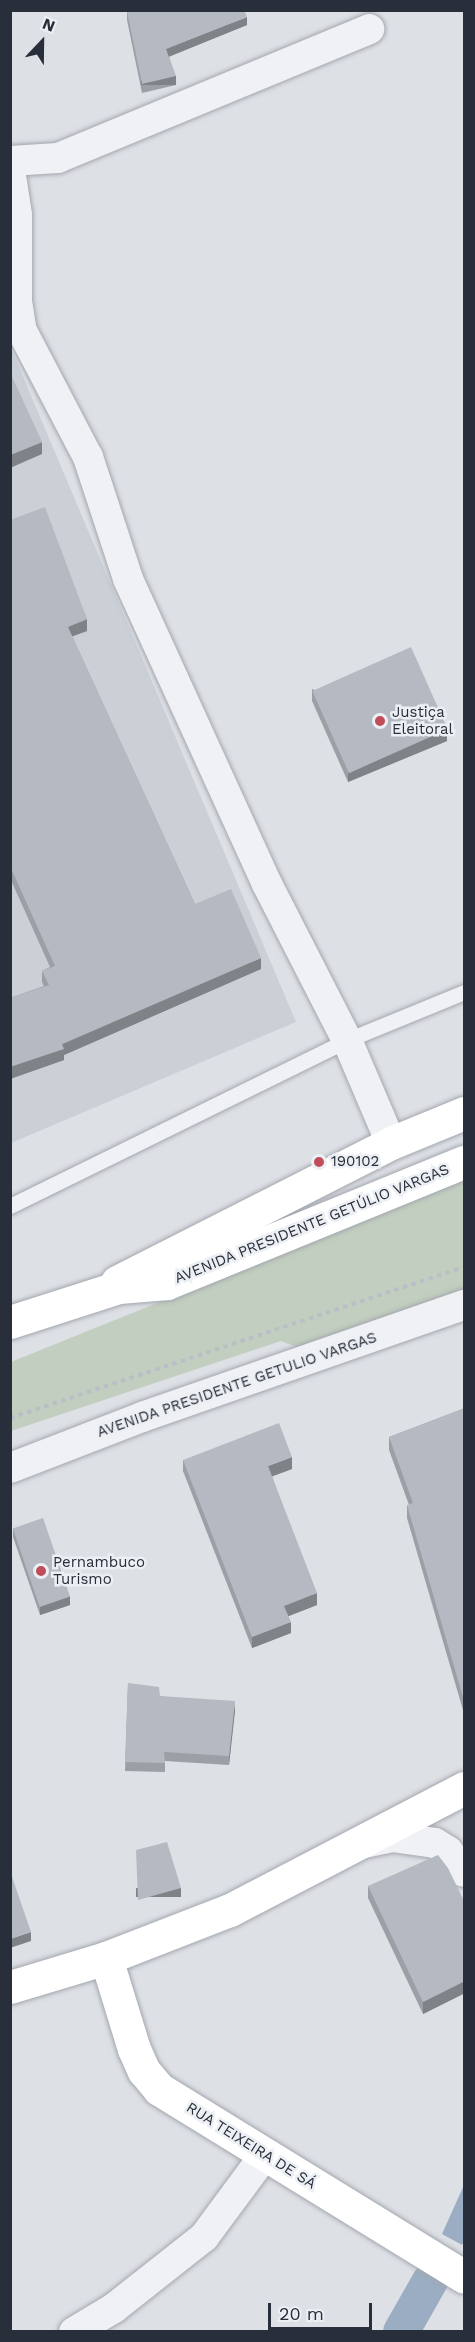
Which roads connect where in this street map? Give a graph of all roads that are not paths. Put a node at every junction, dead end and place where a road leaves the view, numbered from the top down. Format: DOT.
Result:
graph roads {
  1 [pos="369,29"];
  2 [pos="10,162"];
  3 [pos="10,169"];
  4 [pos="465,992"];
  5 [pos="347,1041"];
  6 [pos="465,1113"];
  7 [pos="391,1143"];
  8 [pos="465,1162"];
  9 [pos="10,1206"];
  10 [pos="88,1297"];
  11 [pos="465,1305"];
  12 [pos="10,1322"];
  13 [pos="10,1468"];
  14 [pos="465,1788"];
  15 [pos="353,1845"];
  16 [pos="465,1872"];
  17 [pos="106,1958"];
  18 [pos="10,1987"];
  19 [pos="264,2156"];
  20 [pos="465,2277"];
  21 [pos="74,2331"];
  1 -- 2 [label="street"];
  3 -- 5 [label="street"];
  4 -- 5 [label="lane"];
  5 -- 7 [label="street"];
  5 -- 9 [label="lane"];
  6 -- 7 [label="street, AVENIDA PRESIDENTE GETÚLIO VARGAS"];
  7 -- 10 [label="street, AVENIDA PRESIDENTE GETÚLIO VARGAS"];
  8 -- 10 [label="street, AVENIDA PRESIDENTE GETÚLIO VARGAS"];
  10 -- 12 [label="street, AVENIDA PRESIDENTE GETÚLIO VARGAS"];
  11 -- 13 [label="street, AVENIDA PRESIDENTE GETULIO VARGAS"];
  14 -- 15 [label="street"];
  15 -- 16 [label="street"];
  15 -- 17 [label="street"];
  17 -- 18 [label="street"];
  17 -- 19 [label="street, RUA TEIXEIRA DE SÁ"];
  19 -- 20 [label="street, RUA TEIXEIRA DE SÁ"];
  19 -- 21 [label="street"];
}
